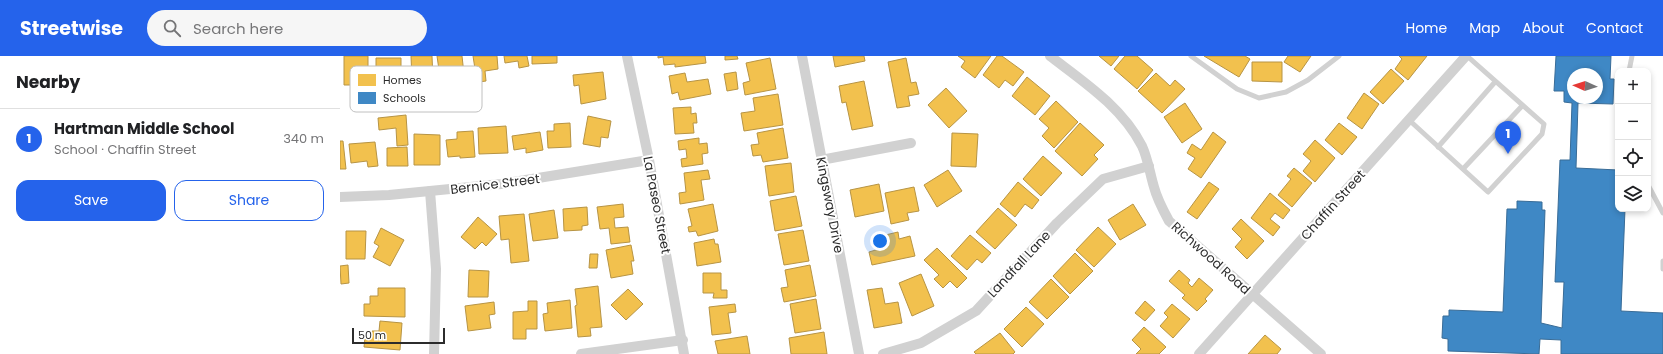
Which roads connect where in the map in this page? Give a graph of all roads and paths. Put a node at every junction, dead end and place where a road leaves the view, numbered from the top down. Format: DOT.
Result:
graph roads {
  1 [pos="627,56"];
  2 [pos="802,56"];
  3 [pos="1050,56"];
  4 [pos="1191,56"];
  5 [pos="1339,56"];
  6 [pos="1466,56"];
  7 [pos="1632,56"];
  8 [pos="1630,68"];
  9 [pos="1495,82"];
  10 [pos="1522,106"];
  11 [pos="1409,120"];
  12 [pos="911,142"];
  13 [pos="1438,147"];
  14 [pos="649,160"];
  15 [pos="821,160"];
  16 [pos="1149,166"];
  17 [pos="1463,169"];
  18 [pos="1651,191"];
  19 [pos="430,192"];
  20 [pos="340,197"];
  21 [pos="1663,213"];
  22 [pos="1663,261"];
  23 [pos="1663,269"];
  24 [pos="1252,295"];
  25 [pos="683,340"];
  26 [pos="434,354"];
  27 [pos="581,354"];
  28 [pos="684,354"];
  29 [pos="859,354"];
  30 [pos="883,354"];
  31 [pos="1199,354"];
  32 [pos="1321,354"];
  1 -- 14 [label="street, La Paseo Street"];
  2 -- 15 [label="street, Kingsway Drive"];
  3 -- 16 [label="street, Richwood Road"];
  4 -- 5 [label="lane"];
  6 -- 9 [label="lane"];
  6 -- 11 [label="street, Chaffin Street"];
  7 -- 8 [label="lane"];
  9 -- 10 [label="lane"];
  9 -- 13 [label="lane"];
  10 -- 17 [label="lane"];
  10 -- 17 [label="lane"];
  11 -- 13 [label="lane"];
  11 -- 24 [label="street, Chaffin Street"];
  12 -- 15 [label="street"];
  13 -- 17 [label="lane"];
  14 -- 19 [label="street, Bernice Street"];
  14 -- 25 [label="street, La Paseo Street"];
  15 -- 29 [label="street, Kingsway Drive"];
  16 -- 24 [label="street, Richwood Road"];
  16 -- 30 [label="street, Landfall Lane"];
  18 -- 21 [label="lane"];
  19 -- 20 [label="street, Bernice Street"];
  19 -- 26 [label="street"];
  22 -- 23 [label="lane"];
  24 -- 31 [label="street, Chaffin Street"];
  24 -- 32 [label="street, Richwood Road"];
  25 -- 27 [label="street"];
  25 -- 28 [label="street, La Paseo Street"];
}
